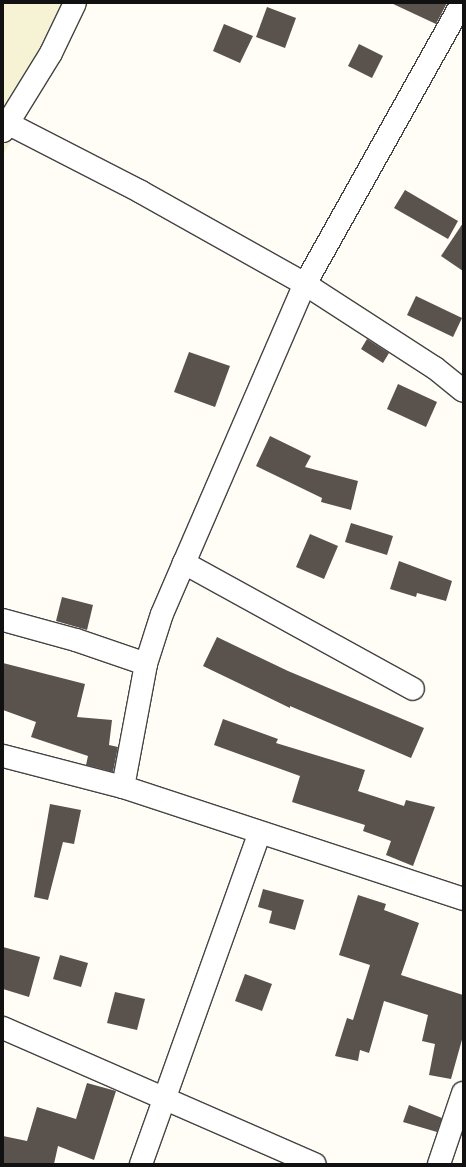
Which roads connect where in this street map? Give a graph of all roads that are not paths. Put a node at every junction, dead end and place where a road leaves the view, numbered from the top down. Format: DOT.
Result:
graph roads {
  1 [pos="75,3"];
  2 [pos="462,3"];
  3 [pos="5,127"];
  4 [pos="305,284"];
  5 [pos="463,391"];
  6 [pos="184,563"];
  7 [pos="3,620"];
  8 [pos="146,664"];
  9 [pos="413,689"];
  10 [pos="3,756"];
  11 [pos="123,787"];
  12 [pos="259,834"];
  13 [pos="463,899"];
  14 [pos="3,1028"];
  15 [pos="463,1093"];
  16 [pos="164,1100"];
  17 [pos="141,1164"];
  18 [pos="315,1164"];
  19 [pos="439,1164"];
  1 -- 3 [label="street"];
  2 -- 4 [label="street"];
  3 -- 4 [label="street"];
  4 -- 5 [label="street"];
  4 -- 6 [label="street"];
  6 -- 8 [label="street"];
  6 -- 9 [label="street"];
  7 -- 8 [label="street"];
  8 -- 11 [label="street"];
  10 -- 11 [label="street"];
  11 -- 12 [label="street"];
  12 -- 13 [label="street"];
  12 -- 16 [label="street"];
  14 -- 16 [label="street"];
  15 -- 19 [label="street"];
  16 -- 17 [label="street"];
  16 -- 18 [label="street"];
}
